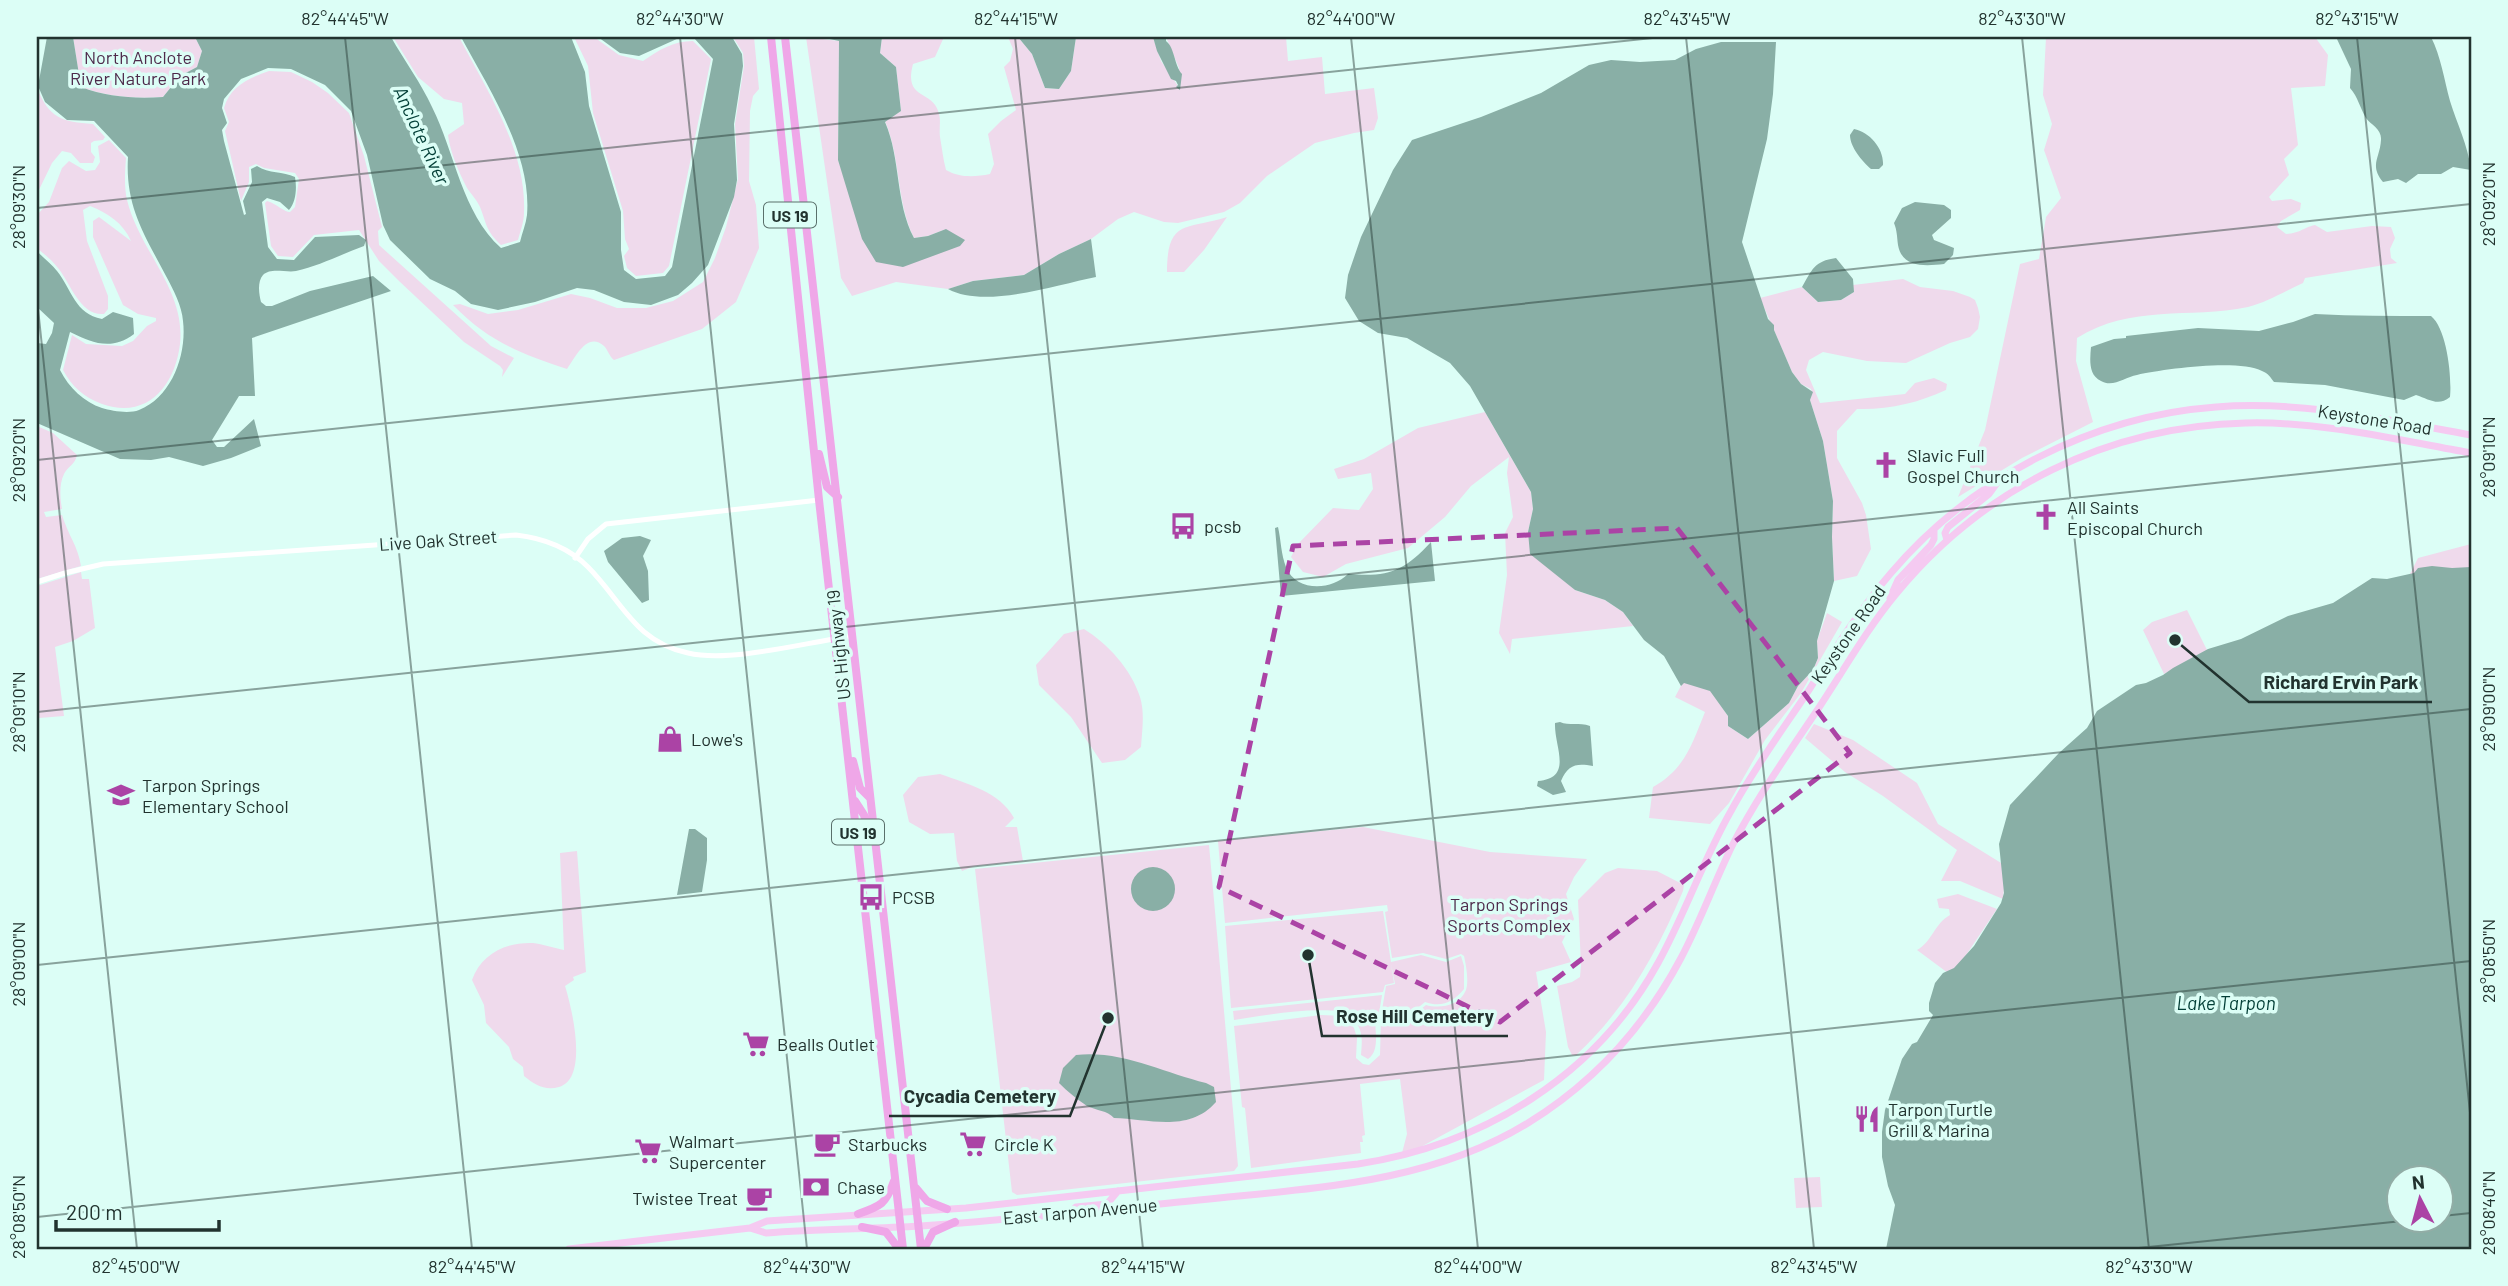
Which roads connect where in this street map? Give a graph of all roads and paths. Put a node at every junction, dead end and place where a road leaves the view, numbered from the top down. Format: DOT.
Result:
graph roads {
  1 [pos="771,37"];
  2 [pos="785,37"];
  3 [pos="813,430"];
  4 [pos="2471,435"];
  5 [pos="2471,453"];
  6 [pos="1999,479"];
  7 [pos="838,497"];
  8 [pos="819,500"];
  9 [pos="1934,529"];
  10 [pos="1947,540"];
  11 [pos="575,558"];
  12 [pos="37,582"];
  13 [pos="1888,605"];
  14 [pos="853,636"];
  15 [pos="835,638"];
  16 [pos="848,749"];
  17 [pos="870,798"];
  18 [pos="854,800"];
  19 [pos="878,870"];
  20 [pos="1406,1155"];
  21 [pos="1410,1173"];
  22 [pos="895,1178"];
  23 [pos="914,1182"];
  24 [pos="1118,1191"];
  25 [pos="947,1209"];
  26 [pos="917,1210"];
  27 [pos="899,1211"];
  28 [pos="1068,1213"];
  29 [pos="859,1214"];
  30 [pos="955,1222"];
  31 [pos="901,1226"];
  32 [pos="919,1226"];
  33 [pos="862,1227"];
  34 [pos="750,1228"];
  35 [pos="593,1248"];
  36 [pos="569,1249"];
  37 [pos="901,1249"];
  38 [pos="923,1249"];
  1 -- 3 [label="highway, US Highway 19 / US 19"];
  2 -- 7 [label="highway, US Highway 19 / US 19"];
  3 -- 7 [label="highway"];
  3 -- 8 [label="highway, US Highway 19 / US 19"];
  4 -- 6 [label="main road, Keystone Road"];
  5 -- 10 [label="main road, Keystone Road"];
  6 -- 9 [label="main road, Keystone Road"];
  6 -- 10 [label="main road"];
  7 -- 14 [label="highway, US Highway 19 / US 19"];
  8 -- 11 [label="street"];
  8 -- 15 [label="highway, US Highway 19 / US 19"];
  9 -- 13 [label="main road"];
  9 -- 20 [label="main road, Keystone Road"];
  10 -- 13 [label="main road, Keystone Road"];
  11 -- 12 [label="street, Live Oak Street"];
  11 -- 15 [label="street, Live Oak Street"];
  13 -- 21 [label="main road, Keystone Road"];
  14 -- 15 [label="street, Live Oak Street"];
  14 -- 17 [label="highway, US Highway 19 / US 19"];
  15 -- 16 [label="highway, US Highway 19 / US 19"];
  16 -- 17 [label="highway"];
  16 -- 18 [label="highway, US Highway 19 / US 19"];
  17 -- 19 [label="highway, US Highway 19 / US 19"];
  18 -- 19 [label="highway"];
  18 -- 22 [label="highway, US Highway 19 / US 19"];
  19 -- 23 [label="highway, US Highway 19 / US 19"];
  20 -- 24 [label="main road, East Tarpon Avenue"];
  21 -- 28 [label="main road, East Tarpon Avenue"];
  22 -- 27 [label="highway, US Highway 19 / US 19"];
  22 -- 29 [label="highway"];
  23 -- 25 [label="highway"];
  23 -- 26 [label="highway, US Highway 19 / US 19"];
  24 -- 25 [label="main road, East Tarpon Avenue"];
  24 -- 28 [label="main road"];
  25 -- 26 [label="main road, East Tarpon Avenue"];
  26 -- 27 [label="main road, East Tarpon Avenue"];
  26 -- 32 [label="highway, US Highway 19 / US 19"];
  27 -- 29 [label="main road, East Tarpon Avenue"];
  27 -- 31 [label="highway, US Highway 19 / US 19"];
  28 -- 30 [label="main road, East Tarpon Avenue"];
  29 -- 34 [label="main road, East Tarpon Avenue"];
  30 -- 32 [label="main road, East Tarpon Avenue"];
  30 -- 38 [label="highway"];
  31 -- 32 [label="main road, East Tarpon Avenue"];
  31 -- 33 [label="main road, East Tarpon Avenue"];
  31 -- 37 [label="highway, US Highway 19 / US 19"];
  32 -- 38 [label="highway, US Highway 19 / US 19"];
  33 -- 34 [label="main road, East Tarpon Avenue"];
  33 -- 37 [label="highway"];
  34 -- 35 [label="main road, East Tarpon Avenue"];
  35 -- 36 [label="main road, East Tarpon Avenue"];
}
